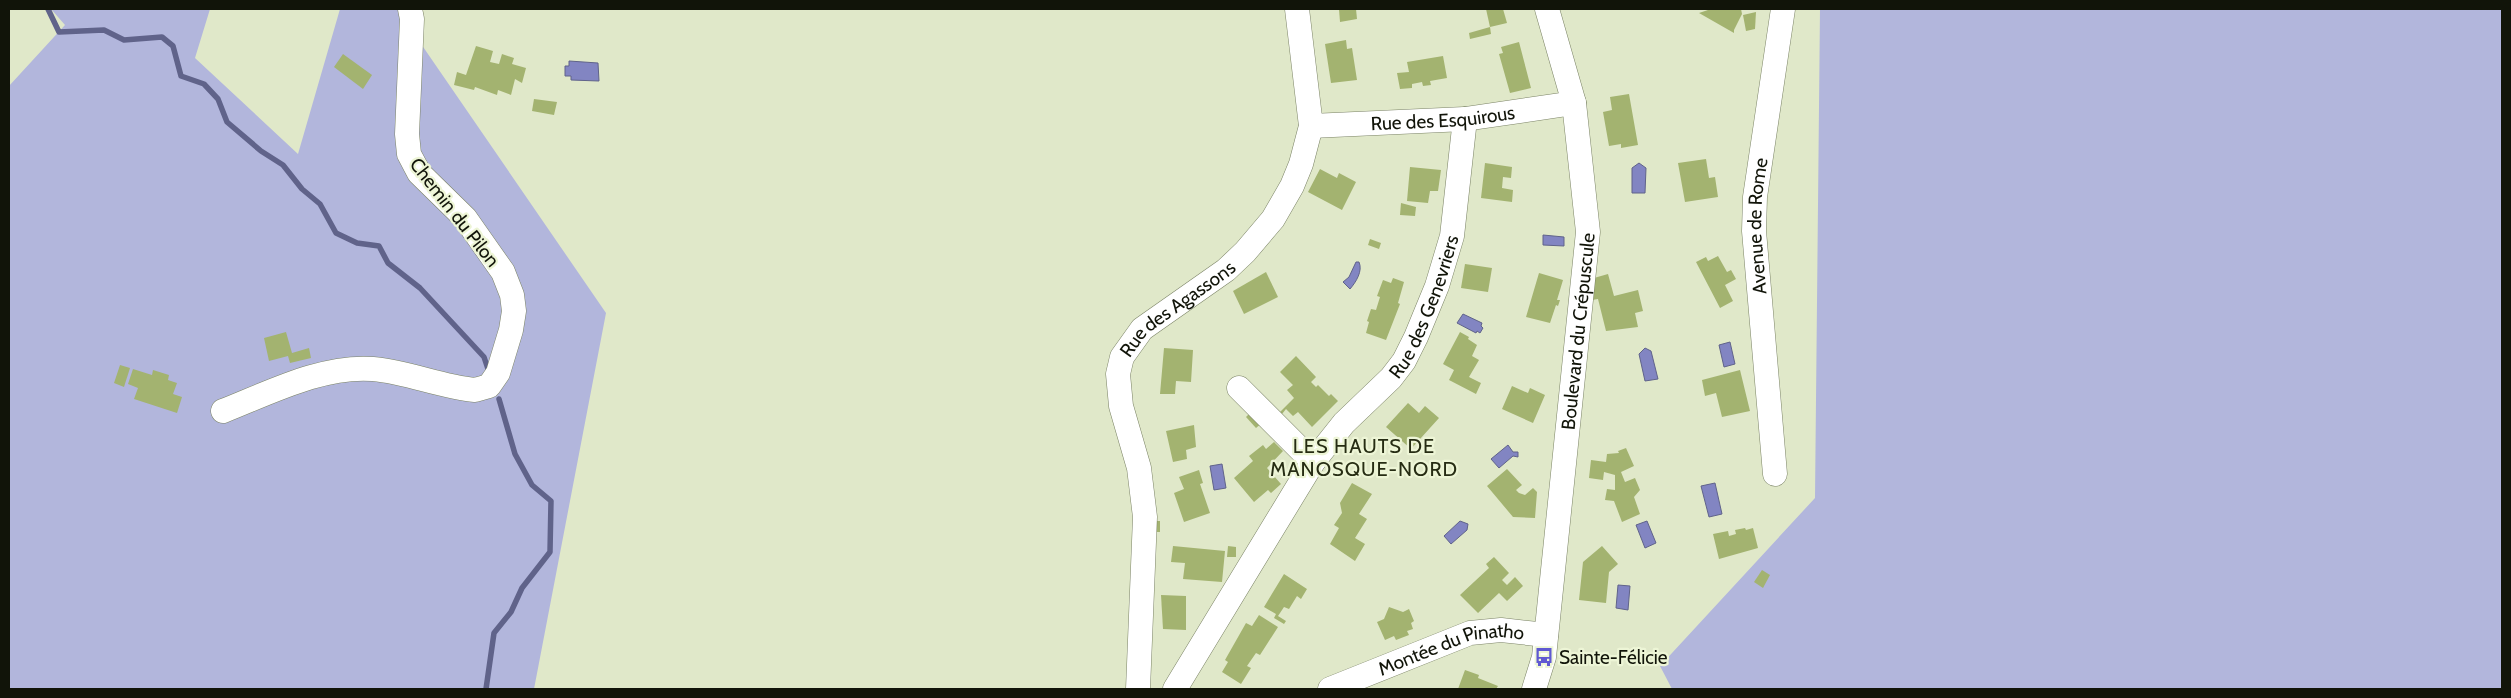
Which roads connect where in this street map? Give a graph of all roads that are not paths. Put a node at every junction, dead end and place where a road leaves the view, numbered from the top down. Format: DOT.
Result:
graph roads {
  1 [pos="410,9"];
  2 [pos="1297,9"];
  3 [pos="1547,9"];
  4 [pos="1783,9"];
  5 [pos="1574,103"];
  6 [pos="1465,119"];
  7 [pos="1311,126"];
  8 [pos="1240,388"];
  9 [pos="223,411"];
  10 [pos="1313,462"];
  11 [pos="1775,474"];
  12 [pos="1545,646"];
  13 [pos="1138,689"];
  14 [pos="1175,689"];
  15 [pos="1330,689"];
  16 [pos="1534,689"];
  17 [pos="1551,689"];
  1 -- 9 [label="street, Chemin du Pilon"];
  2 -- 7 [label="street, Rue des Agassons"];
  3 -- 5 [label="street, Boulevard du Crépuscule"];
  4 -- 11 [label="street, Avenue de Rome"];
  5 -- 6 [label="street, Rue des Esquirous"];
  5 -- 12 [label="street, Boulevard du Crépuscule"];
  6 -- 7 [label="street, Rue des Esquirous"];
  6 -- 10 [label="street, Rue des Genevriers"];
  7 -- 13 [label="street, Rue des Agassons"];
  8 -- 10 [label="street"];
  10 -- 14 [label="street, Rue des Genevriers"];
  12 -- 15 [label="street, Montée du Pinatho"];
  12 -- 16 [label="street"];
  12 -- 17 [label="street"];
}
